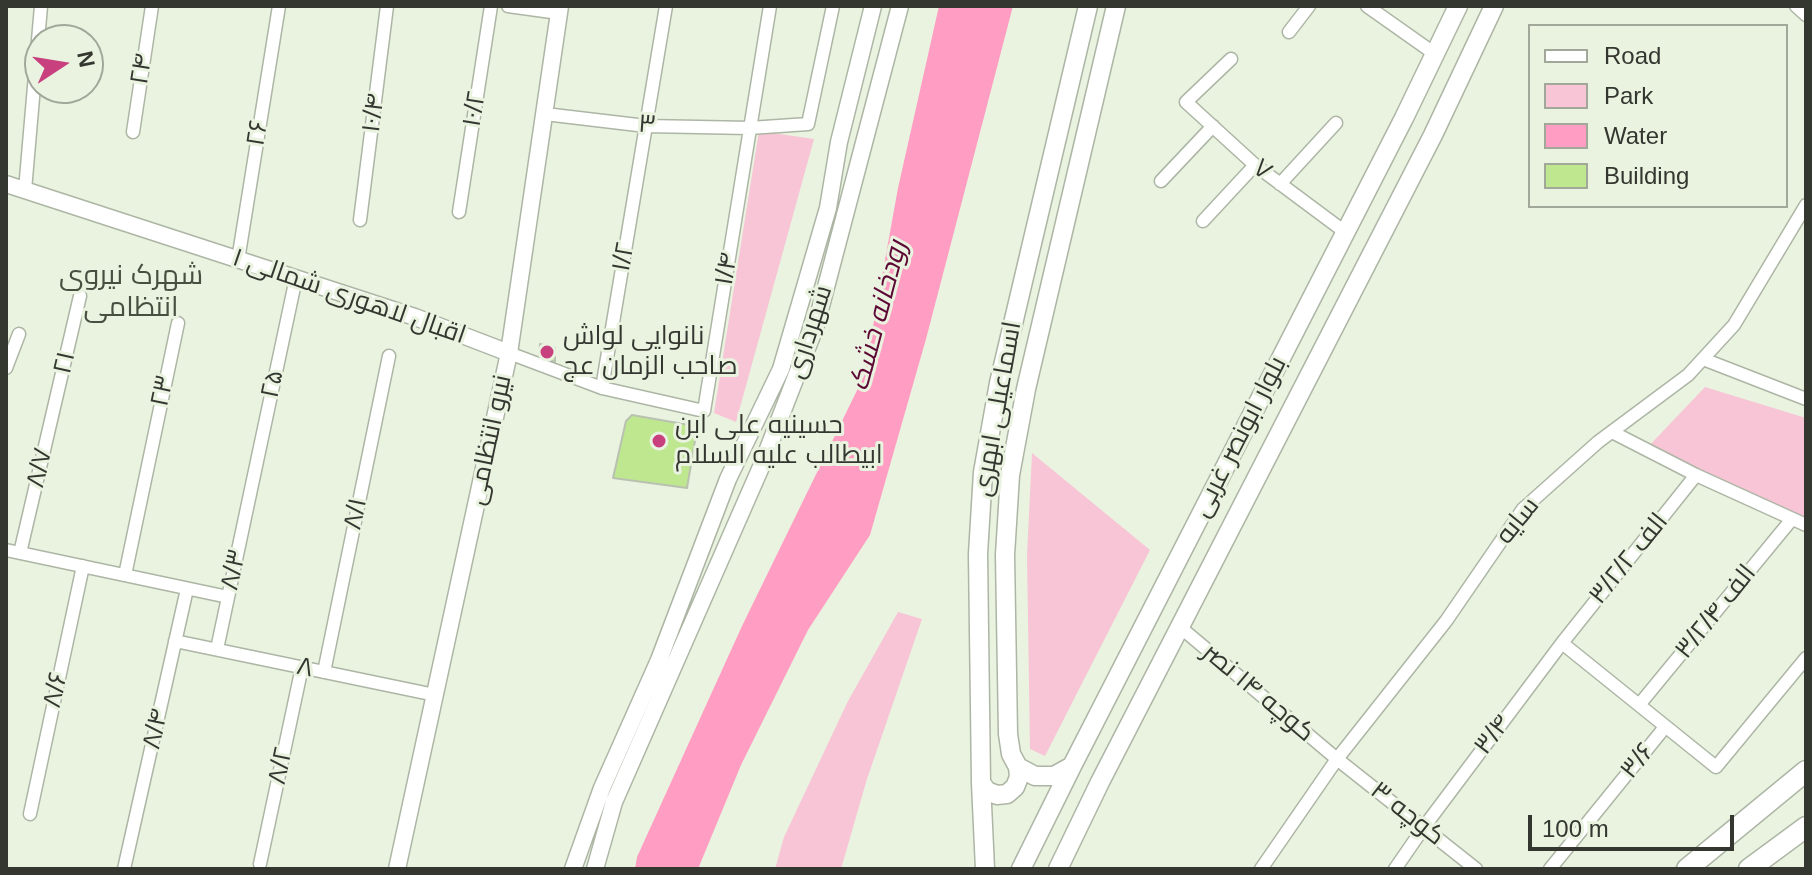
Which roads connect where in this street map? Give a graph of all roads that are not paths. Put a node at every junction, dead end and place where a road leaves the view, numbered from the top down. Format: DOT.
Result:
graph roads {
  1 [pos="41,6"];
  2 [pos="152,6"];
  3 [pos="279,6"];
  4 [pos="387,6"];
  5 [pos="491,6"];
  6 [pos="508,6"];
  7 [pos="666,6"];
  8 [pos="770,6"];
  9 [pos="833,6"];
  10 [pos="873,6"];
  11 [pos="900,6"];
  12 [pos="1088,6"];
  13 [pos="1116,6"];
  14 [pos="1309,6"];
  15 [pos="1367,6"];
  16 [pos="1458,6"];
  17 [pos="1494,6"];
  18 [pos="1796,6"];
  19 [pos="559,10"];
  20 [pos="1806,15"];
  21 [pos="1289,32"];
  22 [pos="1435,54"];
  23 [pos="1231,59"];
  24 [pos="545,114"];
  25 [pos="1336,123"];
  26 [pos="646,126"];
  27 [pos="1213,126"];
  28 [pos="750,128"];
  29 [pos="133,132"];
  30 [pos="1255,165"];
  31 [pos="1161,181"];
  32 [pos="6,184"];
  33 [pos="1280,184"];
  34 [pos="25,190"];
  35 [pos="1806,205"];
  36 [pos="459,212"];
  37 [pos="360,220"];
  38 [pos="1203,221"];
  39 [pos="1345,232"];
  40 [pos="238,260"];
  41 [pos="296,278"];
  42 [pos="80,296"];
  43 [pos="178,323"];
  44 [pos="19,334"];
  45 [pos="509,353"];
  46 [pos="389,356"];
  47 [pos="1703,359"];
  48 [pos="6,368"];
  49 [pos="602,388"];
  50 [pos="1806,399"];
  51 [pos="1246,424"];
  52 [pos="49,430"];
  53 [pos="1612,432"];
  54 [pos="1276,440"];
  55 [pos="1696,475"];
  56 [pos="251,490"];
  57 [pos="1792,519"];
  58 [pos="1806,525"];
  59 [pos="6,550"];
  60 [pos="20,553"];
  61 [pos="83,566"];
  62 [pos="125,575"];
  63 [pos="187,589"];
  64 [pos="228,597"];
  65 [pos="1180,627"];
  66 [pos="175,641"];
  67 [pos="1562,643"];
  68 [pos="217,649"];
  69 [pos="1806,658"];
  70 [pos="302,667"];
  71 [pos="324,672"];
  72 [pos="435,695"];
  73 [pos="1639,705"];
  74 [pos="1665,727"];
  75 [pos="1337,759"];
  76 [pos="1072,766"];
  77 [pos="1018,767"];
  78 [pos="1806,771"];
  79 [pos="981,783"];
  80 [pos="30,814"];
  81 [pos="1424,827"];
  82 [pos="1806,827"];
  83 [pos="260,864"];
  84 [pos="124,869"];
  85 [pos="397,869"];
  86 [pos="573,869"];
  87 [pos="595,869"];
  88 [pos="985,869"];
  89 [pos="1021,869"];
  90 [pos="1058,869"];
  91 [pos="1261,869"];
  92 [pos="1395,869"];
  93 [pos="1476,869"];
  94 [pos="1550,869"];
  95 [pos="1687,869"];
  96 [pos="1749,869"];
  1 -- 34 [label="street"];
  2 -- 29 [label="street, ۲۴"];
  3 -- 40 [label="street, ۲۶"];
  4 -- 37 [label="street, ۱۰/۴"];
  5 -- 36 [label="street, ۱۰/۲"];
  6 -- 19 [label="street"];
  7 -- 26 [label="street, ۱/۲"];
  8 -- 28 [label="street"];
  9 -- 28 [label="street, ۳"];
  10 -- 86 [label="street, شهرداری"];
  11 -- 87 [label="street, شهرداری"];
  12 -- 79 [label="main road, اسماعیلی ابهری"];
  13 -- 77 [label="main road, اسماعیلی ابهری"];
  14 -- 21 [label="street"];
  15 -- 22 [label="street"];
  16 -- 22 [label="main road, بلوار ابونصر غربی"];
  17 -- 54 [label="main road, بلوار ابونصر غربی"];
  18 -- 20 [label="street"];
  19 -- 24 [label="street, نیرو انتظامی"];
  22 -- 39 [label="main road, بلوار ابونصر غربی"];
  23 -- 27 [label="street, ۷"];
  24 -- 26 [label="street, ۳"];
  24 -- 45 [label="street, نیرو انتظامی"];
  25 -- 33 [label="street"];
  26 -- 28 [label="street, ۳"];
  26 -- 49 [label="street, ۱/۲"];
  27 -- 30 [label="street, ۷"];
  27 -- 31 [label="street"];
  28 -- 49 [label="street, ۱/۴"];
  30 -- 33 [label="street, ۷"];
  30 -- 38 [label="street"];
  32 -- 34 [label="street, اقبال لاهوری شمالی ۱"];
  33 -- 39 [label="street, ۷"];
  34 -- 40 [label="street, اقبال لاهوری شمالی ۱"];
  35 -- 47 [label="street, سایه"];
  39 -- 51 [label="main road, بلوار ابونصر غربی"];
  40 -- 41 [label="street, اقبال لاهوری شمالی ۱"];
  41 -- 45 [label="street, اقبال لاهوری شمالی ۱"];
  41 -- 56 [label="street, ۲۵"];
  42 -- 52 [label="street, ۲۱"];
  43 -- 62 [label="street, ۲۳"];
  44 -- 48 [label="street"];
  45 -- 49 [label="street"];
  45 -- 72 [label="street, نیرو انتظامی"];
  46 -- 71 [label="street, ۸/۱"];
  47 -- 50 [label="street"];
  47 -- 53 [label="street, سایه"];
  51 -- 54 [label="main road"];
  51 -- 76 [label="main road, بلوار ابونصر غربی"];
  52 -- 60 [label="street, ۸/۷"];
  53 -- 55 [label="street"];
  53 -- 75 [label="street, سایه"];
  54 -- 65 [label="main road, بلوار ابونصر غربی"];
  55 -- 57 [label="street"];
  55 -- 67 [label="street, ۳/۲/۲ الف"];
  56 -- 64 [label="street, ۸/۳"];
  57 -- 58 [label="street"];
  57 -- 73 [label="street, ۳/۲/۴ الف"];
  59 -- 60 [label="street"];
  60 -- 61 [label="street"];
  61 -- 62 [label="street"];
  61 -- 80 [label="street, ۸/۶"];
  62 -- 63 [label="street"];
  63 -- 64 [label="street"];
  63 -- 66 [label="street, ۸/۴"];
  64 -- 68 [label="street, ۸/۳"];
  65 -- 75 [label="street, کوچه ۱۴ نصر"];
  65 -- 90 [label="main road, بلوار ابونصر غربی"];
  66 -- 68 [label="street, ۸"];
  66 -- 84 [label="street, ۸/۴"];
  67 -- 73 [label="street"];
  67 -- 81 [label="street, ۳/۴"];
  68 -- 70 [label="street, ۸"];
  69 -- 74 [label="street"];
  70 -- 71 [label="street, ۸"];
  70 -- 83 [label="street, ۸/۲"];
  71 -- 72 [label="street, ۸"];
  72 -- 85 [label="street, نیرو انتظامی"];
  73 -- 74 [label="street"];
  74 -- 94 [label="street, ۳/۶"];
  75 -- 81 [label="street, کوچه ۳"];
  75 -- 91 [label="street, سایه"];
  76 -- 77 [label="main road"];
  76 -- 89 [label="main road, بلوار ابونصر غربی"];
  77 -- 79 [label="main road"];
  78 -- 95 [label="highway"];
  79 -- 88 [label="main road, اسماعیلی ابهری"];
  81 -- 92 [label="street, ۳/۴"];
  81 -- 93 [label="street, کوچه ۳"];
  82 -- 96 [label="highway"];
}
